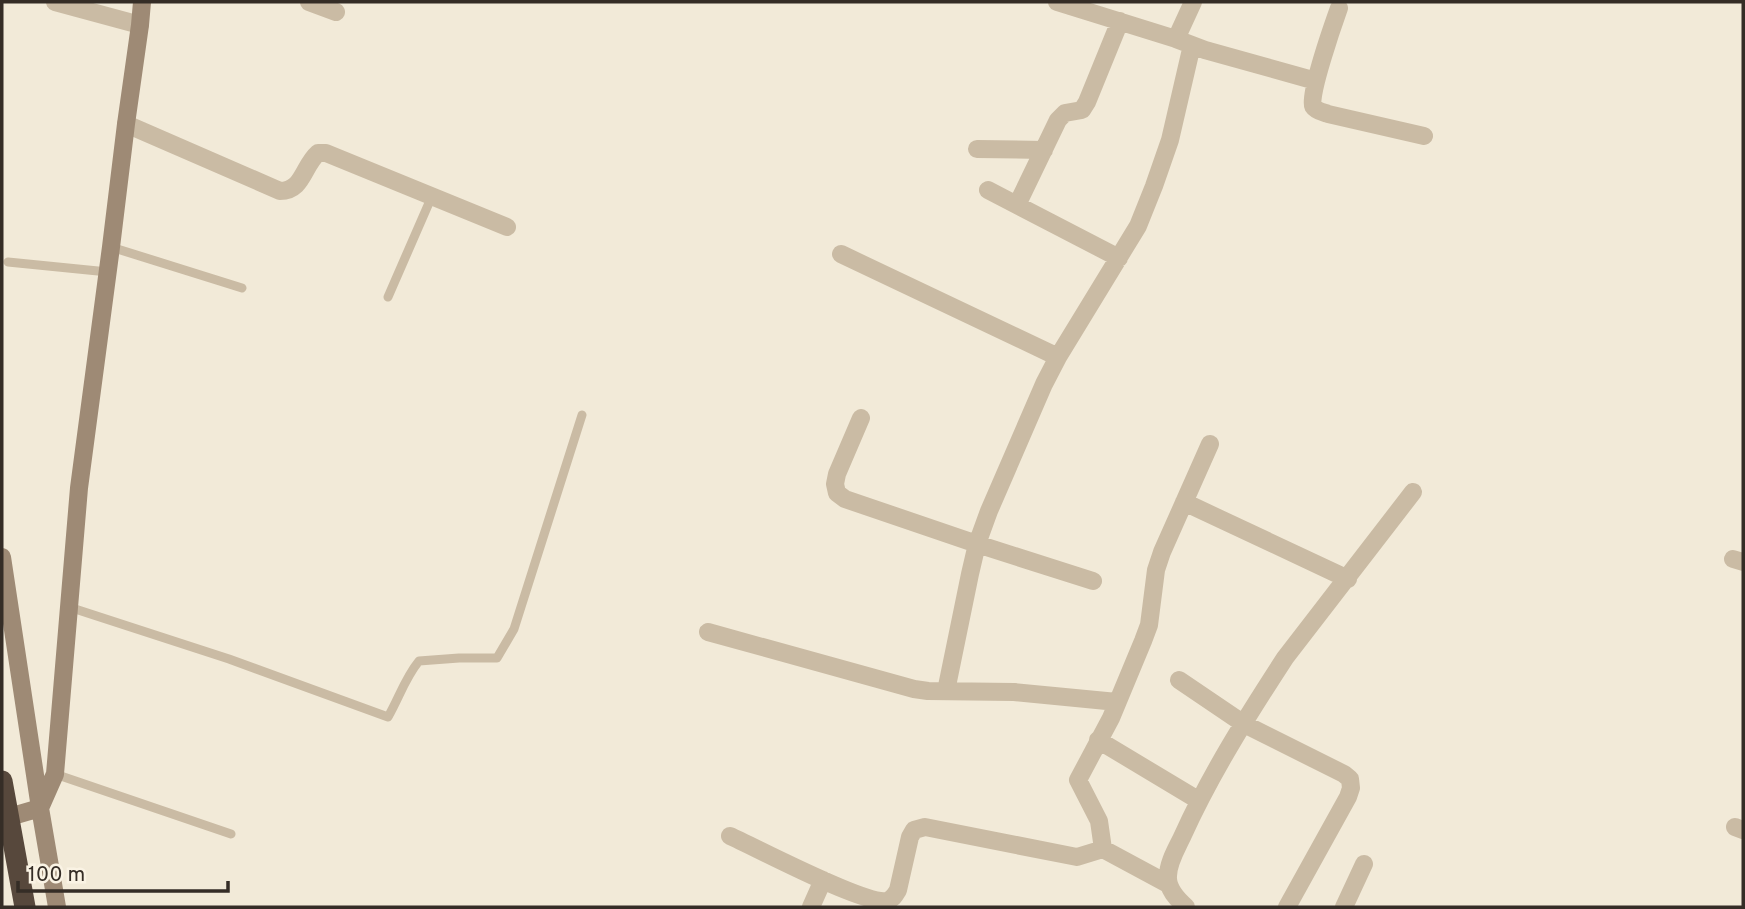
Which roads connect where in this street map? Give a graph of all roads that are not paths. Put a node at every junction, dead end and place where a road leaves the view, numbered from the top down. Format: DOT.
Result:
graph roads {
  1 [pos="55,2"];
  2 [pos="142,2"];
  3 [pos="309,2"];
  4 [pos="1058,2"];
  5 [pos="1193,2"];
  6 [pos="1339,8"];
  7 [pos="336,12"];
  8 [pos="1120,21"];
  9 [pos="141,25"];
  10 [pos="1184,42"];
  11 [pos="1316,81"];
  12 [pos="126,124"];
  13 [pos="1424,136"];
  14 [pos="977,149"];
  15 [pos="1044,150"];
  16 [pos="988,190"];
  17 [pos="432,196"];
  18 [pos="1017,205"];
  19 [pos="507,227"];
  20 [pos="111,247"];
  21 [pos="841,254"];
  22 [pos="1119,258"];
  23 [pos="8,262"];
  24 [pos="108,272"];
  25 [pos="242,288"];
  26 [pos="388,297"];
  27 [pos="1058,357"];
  28 [pos="582,415"];
  29 [pos="862,418"];
  30 [pos="1210,444"];
  31 [pos="1413,492"];
  32 [pos="1184,502"];
  33 [pos="977,544"];
  34 [pos="2,557"];
  35 [pos="1348,579"];
  36 [pos="1093,581"];
  37 [pos="69,607"];
  38 [pos="708,632"];
  39 [pos="1179,680"];
  40 [pos="946,691"];
  41 [pos="1117,702"];
  42 [pos="1244,724"];
  43 [pos="1098,740"];
  44 [pos="55,774"];
  45 [pos="2,781"];
  46 [pos="1198,800"];
  47 [pos="40,808"];
  48 [pos="2,819"];
  49 [pos="231,834"];
  50 [pos="730,836"];
  51 [pos="1103,849"];
  52 [pos="1364,864"];
  53 [pos="823,880"];
  54 [pos="1168,884"];
  55 [pos="25,907"];
  56 [pos="57,907"];
  57 [pos="811,907"];
  58 [pos="1186,907"];
  59 [pos="1287,907"];
  60 [pos="1344,907"];
  1 -- 9 [label="street"];
  2 -- 9 [label="street"];
  3 -- 7 [label="street"];
  4 -- 8 [label="street"];
  5 -- 10 [label="street"];
  6 -- 11 [label="street"];
  8 -- 10 [label="street"];
  8 -- 15 [label="street"];
  9 -- 12 [label="street"];
  10 -- 11 [label="street"];
  10 -- 22 [label="street"];
  11 -- 13 [label="street"];
  12 -- 17 [label="street"];
  12 -- 20 [label="street"];
  14 -- 15 [label="street"];
  15 -- 18 [label="street"];
  16 -- 18 [label="street"];
  17 -- 19 [label="street"];
  17 -- 26 [label="lane"];
  18 -- 22 [label="street"];
  20 -- 24 [label="street"];
  20 -- 25 [label="lane"];
  21 -- 27 [label="street"];
  22 -- 27 [label="street"];
  23 -- 24 [label="lane"];
  24 -- 37 [label="street"];
  27 -- 33 [label="street"];
  28 -- 37 [label="lane"];
  29 -- 33 [label="street"];
  30 -- 32 [label="street"];
  31 -- 35 [label="street"];
  32 -- 35 [label="street"];
  32 -- 41 [label="street"];
  33 -- 36 [label="street"];
  33 -- 40 [label="street"];
  34 -- 47 [label="street"];
  35 -- 42 [label="street"];
  37 -- 44 [label="street"];
  38 -- 40 [label="street"];
  39 -- 42 [label="street"];
  40 -- 41 [label="street"];
  41 -- 43 [label="street"];
  42 -- 46 [label="street"];
  42 -- 59 [label="street"];
  43 -- 46 [label="street"];
  43 -- 51 [label="street"];
  44 -- 47 [label="street"];
  44 -- 49 [label="lane"];
  45 -- 55 [label="highway, bridge"];
  46 -- 54 [label="street"];
  47 -- 48 [label="street"];
  47 -- 56 [label="street"];
  50 -- 53 [label="street"];
  51 -- 53 [label="street"];
  51 -- 54 [label="street"];
  52 -- 60 [label="street"];
  53 -- 57 [label="street"];
  54 -- 58 [label="street"];
}
